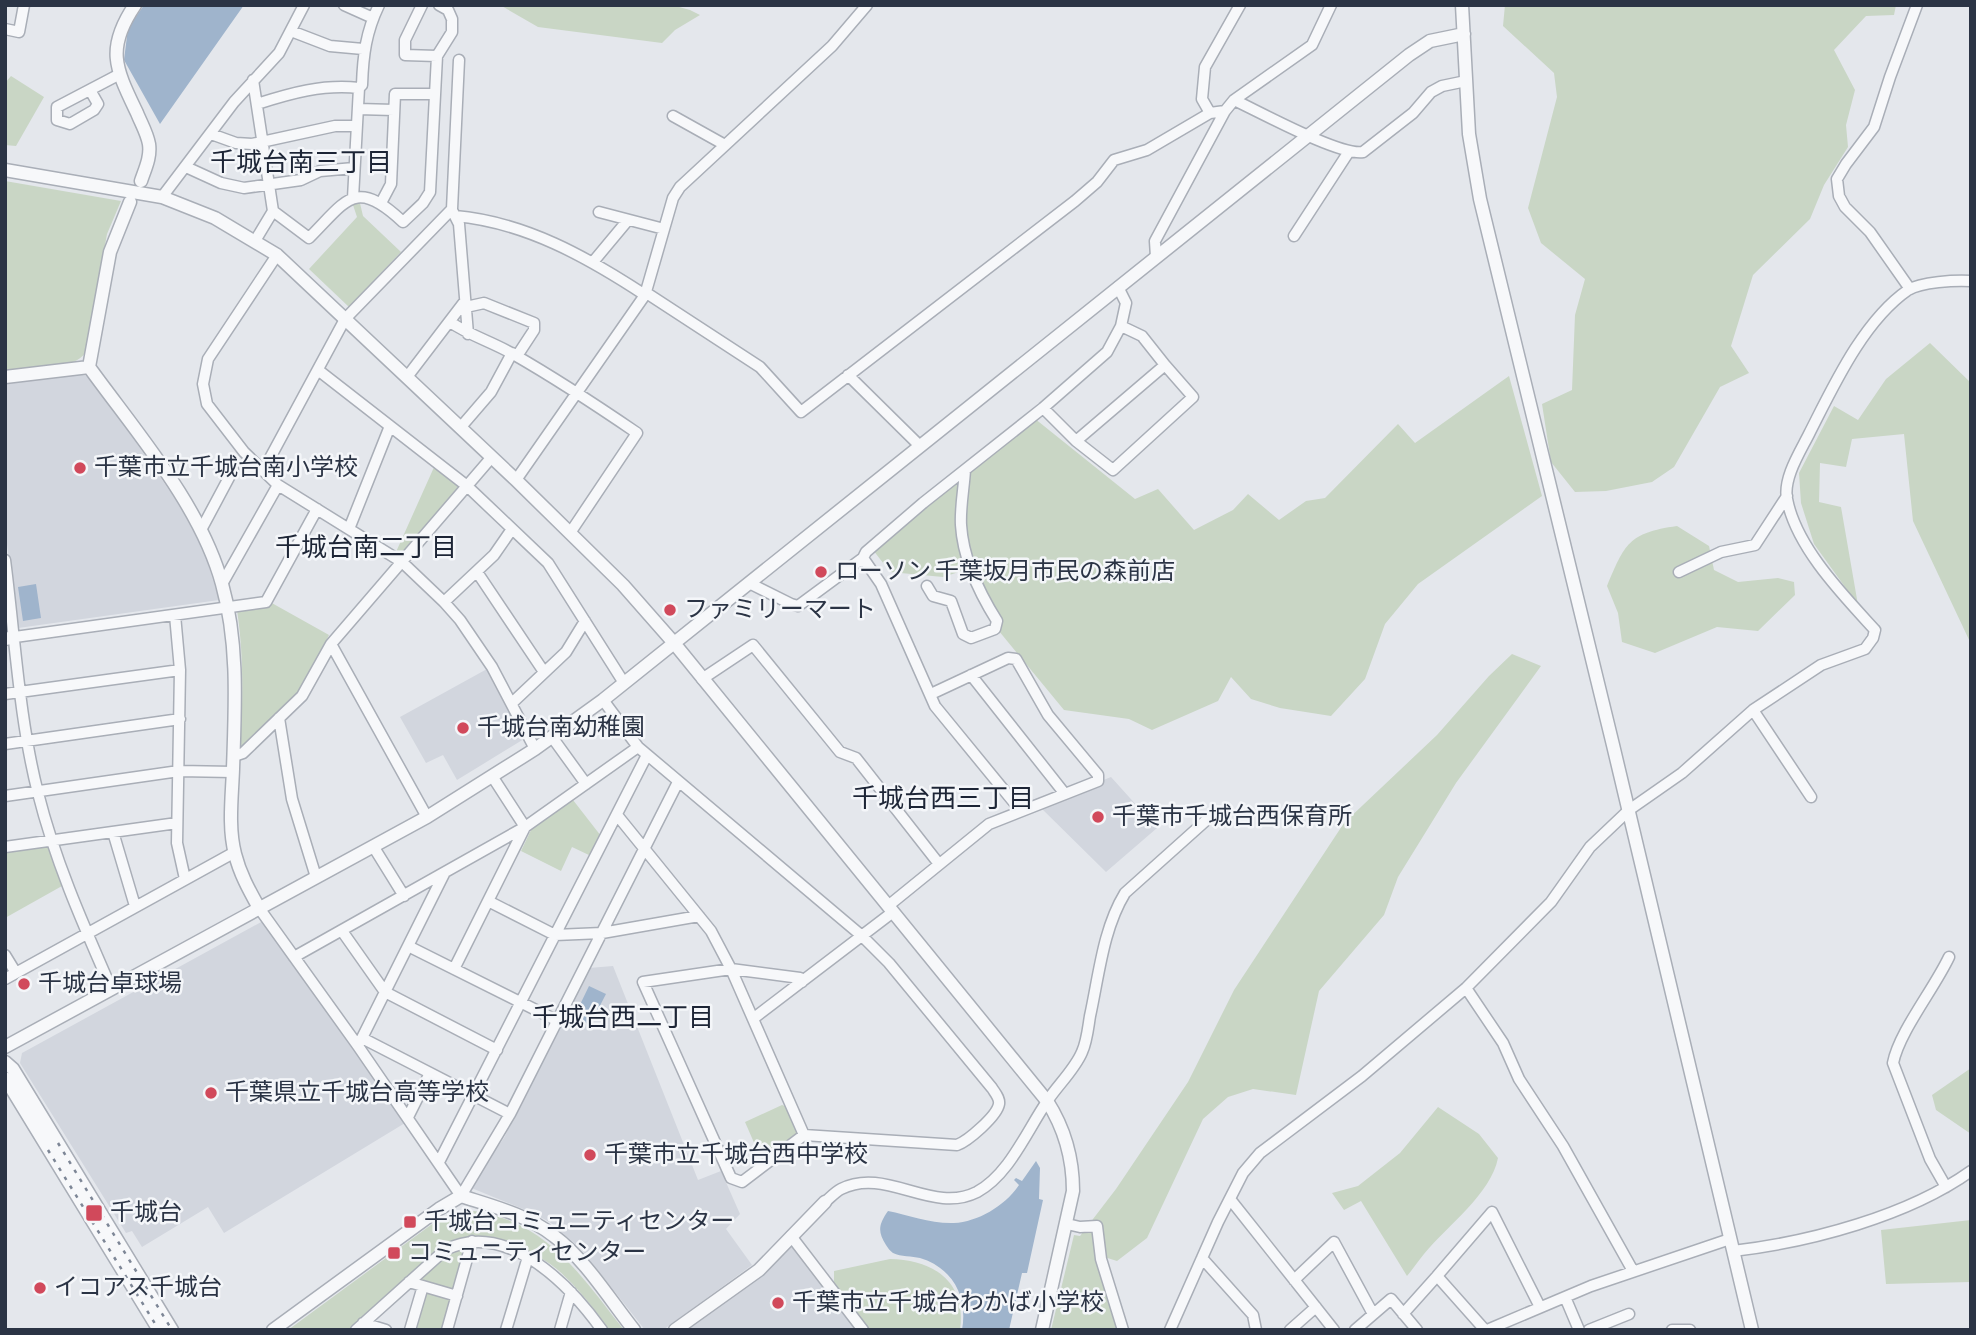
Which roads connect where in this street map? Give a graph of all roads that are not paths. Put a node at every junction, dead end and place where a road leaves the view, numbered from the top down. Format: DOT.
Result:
graph roads {
  1 [pos="24,5"];
  2 [pos="135,5"];
  3 [pos="304,5"];
  4 [pos="344,5"];
  5 [pos="379,5"];
  6 [pos="422,5"];
  7 [pos="439,5"];
  8 [pos="867,5"];
  9 [pos="1240,5"];
  10 [pos="1331,5"];
  11 [pos="1462,5"];
  12 [pos="1917,5"];
  13 [pos="373,18"];
  14 [pos="5,29"];
  15 [pos="291,31"];
  16 [pos="1464,34"];
  17 [pos="363,49"];
  18 [pos="437,56"];
  19 [pos="459,60"];
  20 [pos="120,74"];
  21 [pos="253,80"];
  22 [pos="1466,81"];
  23 [pos="359,88"];
  24 [pos="90,90"];
  25 [pos="435,94"];
  26 [pos="1234,100"];
  27 [pos="257,104"];
  28 [pos="358,109"];
  29 [pos="394,110"];
  30 [pos="1225,111"];
  31 [pos="1210,113"];
  32 [pos="673,116"];
  33 [pos="356,126"];
  34 [pos="211,134"];
  35 [pos="1308,135"];
  36 [pos="262,141"];
  37 [pos="725,145"];
  38 [pos="1348,153"];
  39 [pos="186,167"];
  40 [pos="354,168"];
  41 [pos="5,170"];
  42 [pos="141,181"];
  43 [pos="269,185"];
  44 [pos="162,197"];
  45 [pos="353,198"];
  46 [pos="130,202"];
  47 [pos="381,203"];
  48 [pos="273,211"];
  49 [pos="599,212"];
  50 [pos="453,213"];
  51 [pos="628,220"];
  52 [pos="664,229"];
  53 [pos="1294,236"];
  54 [pos="255,241"];
  55 [pos="277,255"];
  56 [pos="1156,257"];
  57 [pos="593,262"];
  58 [pos="1971,281"];
  59 [pos="1118,287"];
  60 [pos="1910,289"];
  61 [pos="645,293"];
  62 [pos="465,304"];
  63 [pos="345,318"];
  64 [pos="450,322"];
  65 [pos="1121,326"];
  66 [pos="468,334"];
  67 [pos="514,355"];
  68 [pos="1166,365"];
  69 [pos="89,367"];
  70 [pos="318,370"];
  71 [pos="848,375"];
  72 [pos="5,377"];
  73 [pos="407,377"];
  74 [pos="576,392"];
  75 [pos="1043,408"];
  76 [pos="390,426"];
  77 [pos="460,428"];
  78 [pos="1076,441"];
  79 [pos="920,446"];
  80 [pos="491,458"];
  81 [pos="233,470"];
  82 [pos="965,470"];
  83 [pos="263,471"];
  84 [pos="516,480"];
  85 [pos="278,485"];
  86 [pos="467,486"];
  87 [pos="1787,496"];
  88 [pos="317,509"];
  89 [pos="349,529"];
  90 [pos="512,529"];
  91 [pos="201,530"];
  92 [pos="570,533"];
  93 [pos="863,558"];
  94 [pos="5,560"];
  95 [pos="402,562"];
  96 [pos="477,572"];
  97 [pos="1679,572"];
  98 [pos="749,583"];
  99 [pos="222,584"];
  100 [pos="927,586"];
  101 [pos="444,602"];
  102 [pos="227,608"];
  103 [pos="175,615"];
  104 [pos="585,621"];
  105 [pos="10,638"];
  106 [pos="331,643"];
  107 [pos="674,643"];
  108 [pos="180,670"];
  109 [pos="544,672"];
  110 [pos="971,675"];
  111 [pos="702,678"];
  112 [pos="624,683"];
  113 [pos="22,692"];
  114 [pos="5,694"];
  115 [pos="931,694"];
  116 [pos="603,700"];
  117 [pos="512,703"];
  118 [pos="1754,710"];
  119 [pos="279,718"];
  120 [pos="180,719"];
  121 [pos="552,737"];
  122 [pos="28,741"];
  123 [pos="5,744"];
  124 [pos="535,749"];
  125 [pos="643,751"];
  126 [pos="233,756"];
  127 [pos="179,771"];
  128 [pos="233,772"];
  129 [pos="492,776"];
  130 [pos="678,782"];
  131 [pos="586,784"];
  132 [pos="37,791"];
  133 [pos="1065,794"];
  134 [pos="5,796"];
  135 [pos="1811,797"];
  136 [pos="1629,810"];
  137 [pos="1021,811"];
  138 [pos="617,814"];
  139 [pos="427,817"];
  140 [pos="1211,817"];
  141 [pos="177,823"];
  142 [pos="525,827"];
  143 [pos="113,832"];
  144 [pos="51,841"];
  145 [pos="373,846"];
  146 [pos="645,847"];
  147 [pos="5,848"];
  148 [pos="234,852"];
  149 [pos="939,864"];
  150 [pos="443,874"];
  151 [pos="316,877"];
  152 [pos="185,878"];
  153 [pos="404,896"];
  154 [pos="488,901"];
  155 [pos="135,906"];
  156 [pos="259,908"];
  157 [pos="890,909"];
  158 [pos="699,916"];
  159 [pos="342,930"];
  160 [pos="87,933"];
  161 [pos="602,933"];
  162 [pos="555,935"];
  163 [pos="862,936"];
  164 [pos="408,946"];
  165 [pos="5,955"];
  166 [pos="294,957"];
  167 [pos="1949,957"];
  168 [pos="454,969"];
  169 [pos="732,969"];
  170 [pos="16,973"];
  171 [pos="5,979"];
  172 [pos="802,982"];
  173 [pos="111,988"];
  174 [pos="1466,988"];
  175 [pos="385,992"];
  176 [pos="521,1003"];
  177 [pos="754,1018"];
  178 [pos="558,1021"];
  179 [pos="360,1042"];
  180 [pos="5,1047"];
  181 [pos="497,1050"];
  182 [pos="5,1062"];
  183 [pos="430,1073"];
  184 [pos="5,1078"];
  185 [pos="474,1095"];
  186 [pos="1047,1101"];
  187 [pos="510,1114"];
  188 [pos="408,1117"];
  189 [pos="804,1135"];
  190 [pos="439,1163"];
  191 [pos="1971,1171"];
  192 [pos="1946,1187"];
  193 [pos="461,1196"];
  194 [pos="1230,1199"];
  195 [pos="825,1202"];
  196 [pos="1067,1224"];
  197 [pos="791,1236"];
  198 [pos="472,1241"];
  199 [pos="1732,1245"];
  200 [pos="528,1257"];
  201 [pos="1202,1258"];
  202 [pos="1633,1271"];
  203 [pos="1437,1276"];
  204 [pos="1294,1280"];
  205 [pos="409,1282"];
  206 [pos="422,1286"];
  207 [pos="570,1292"];
  208 [pos="457,1296"];
  209 [pos="1565,1297"];
  210 [pos="1316,1307"];
  211 [pos="1539,1307"];
  212 [pos="1373,1314"];
  213 [pos="1404,1314"];
  214 [pos="1629,1314"];
  215 [pos="360,1326"];
  216 [pos="159,1330"];
  217 [pos="172,1330"];
  218 [pos="273,1330"];
  219 [pos="386,1330"];
  220 [pos="410,1330"];
  221 [pos="447,1330"];
  222 [pos="506,1330"];
  223 [pos="559,1330"];
  224 [pos="602,1330"];
  225 [pos="634,1330"];
  226 [pos="675,1330"];
  227 [pos="863,1330"];
  228 [pos="1042,1330"];
  229 [pos="1124,1330"];
  230 [pos="1170,1330"];
  231 [pos="1256,1330"];
  232 [pos="1290,1330"];
  233 [pos="1334,1330"];
  234 [pos="1355,1330"];
  235 [pos="1417,1330"];
  236 [pos="1486,1330"];
  237 [pos="1579,1330"];
  238 [pos="1589,1330"];
  239 [pos="1672,1330"];
  240 [pos="1690,1330"];
  241 [pos="1752,1330"];
  1 -- 14 [label="street"];
  2 -- 20 [label="street"];
  3 -- 15 [label="street"];
  4 -- 13 [label="street"];
  5 -- 13 [label="street"];
  6 -- 18 [label="street"];
  7 -- 18 [label="street"];
  8 -- 37 [label="street"];
  9 -- 31 [label="street"];
  10 -- 26 [label="street"];
  11 -- 16 [label="street"];
  12 -- 60 [label="street"];
  13 -- 17 [label="street"];
  15 -- 17 [label="street"];
  15 -- 21 [label="street"];
  16 -- 22 [label="street"];
  16 -- 35 [label="street"];
  17 -- 23 [label="street"];
  18 -- 25 [label="street"];
  19 -- 50 [label="street"];
  20 -- 24 [label="street"];
  20 -- 42 [label="street"];
  21 -- 27 [label="street"];
  21 -- 34 [label="street"];
  22 -- 38 [label="street"];
  22 -- 136 [label="street"];
  23 -- 27 [label="street"];
  23 -- 28 [label="street"];
  25 -- 29 [label="street"];
  25 -- 47 [label="street"];
  26 -- 30 [label="street"];
  26 -- 35 [label="street"];
  27 -- 36 [label="street"];
  28 -- 29 [label="street"];
  28 -- 33 [label="street"];
  29 -- 47 [label="street"];
  30 -- 31 [label="street"];
  30 -- 56 [label="street"];
  31 -- 71 [label="street"];
  32 -- 37 [label="street"];
  33 -- 36 [label="street"];
  33 -- 40 [label="street"];
  34 -- 36 [label="street"];
  34 -- 39 [label="street"];
  35 -- 38 [label="street"];
  35 -- 56 [label="street"];
  36 -- 43 [label="street"];
  37 -- 52 [label="street"];
  38 -- 53 [label="street"];
  39 -- 43 [label="street"];
  39 -- 44 [label="street"];
  40 -- 43 [label="street"];
  40 -- 45 [label="street"];
  41 -- 44 [label="street"];
  43 -- 48 [label="street"];
  44 -- 54 [label="street"];
  45 -- 47 [label="street"];
  45 -- 48 [label="street"];
  46 -- 69 [label="street"];
  48 -- 54 [label="street"];
  49 -- 51 [label="street"];
  50 -- 57 [label="street"];
  50 -- 62 [label="street"];
  50 -- 63 [label="street"];
  51 -- 52 [label="street"];
  51 -- 57 [label="street"];
  52 -- 61 [label="street"];
  54 -- 55 [label="street"];
  55 -- 63 [label="street"];
  55 -- 83 [label="street"];
  56 -- 59 [label="street"];
  57 -- 61 [label="street"];
  58 -- 60 [label="street"];
  59 -- 65 [label="street"];
  59 -- 79 [label="street"];
  60 -- 87 [label="street"];
  61 -- 71 [label="street"];
  61 -- 74 [label="street"];
  62 -- 64 [label="street"];
  62 -- 66 [label="street"];
  62 -- 67 [label="street"];
  63 -- 70 [label="street"];
  63 -- 73 [label="street"];
  64 -- 66 [label="street"];
  64 -- 73 [label="street"];
  65 -- 68 [label="street"];
  65 -- 75 [label="street"];
  66 -- 67 [label="street"];
  67 -- 74 [label="street"];
  67 -- 77 [label="street"];
  68 -- 78 [label="street"];
  68 -- 78 [label="street"];
  69 -- 72 [label="street"];
  69 -- 91 [label="street"];
  70 -- 76 [label="street"];
  70 -- 83 [label="street"];
  71 -- 79 [label="street"];
  73 -- 77 [label="street"];
  74 -- 84 [label="street"];
  74 -- 92 [label="street"];
  75 -- 78 [label="street"];
  75 -- 82 [label="street"];
  76 -- 86 [label="street"];
  76 -- 89 [label="street"];
  77 -- 80 [label="street"];
  79 -- 98 [label="street"];
  80 -- 84 [label="street"];
  80 -- 86 [label="street"];
  81 -- 91 [label="street"];
  82 -- 93 [label="street"];
  82 -- 100 [label="street"];
  83 -- 85 [label="street"];
  84 -- 92 [label="street"];
  85 -- 88 [label="street"];
  85 -- 99 [label="street"];
  86 -- 90 [label="street"];
  86 -- 95 [label="street"];
  87 -- 97 [label="street"];
  87 -- 118 [label="street"];
  88 -- 89 [label="street"];
  88 -- 102 [label="street"];
  89 -- 95 [label="street"];
  90 -- 96 [label="street"];
  90 -- 104 [label="street"];
  91 -- 99 [label="street"];
  92 -- 107 [label="street"];
  93 -- 98 [label="street"];
  93 -- 115 [label="street"];
  94 -- 105 [label="street"];
  95 -- 101 [label="street"];
  95 -- 106 [label="street"];
  96 -- 101 [label="street"];
  96 -- 109 [label="street"];
  98 -- 107 [label="street"];
  99 -- 102 [label="street"];
  101 -- 117 [label="street"];
  102 -- 103 [label="street"];
  102 -- 126 [label="street"];
  103 -- 105 [label="street"];
  103 -- 108 [label="street"];
  104 -- 109 [label="street"];
  104 -- 112 [label="street"];
  105 -- 113 [label="street"];
  106 -- 119 [label="street"];
  106 -- 139 [label="street"];
  107 -- 111 [label="street"];
  107 -- 112 [label="street"];
  108 -- 113 [label="street"];
  108 -- 120 [label="street"];
  109 -- 117 [label="street"];
  110 -- 115 [label="street"];
  110 -- 133 [label="street"];
  110 -- 133 [label="street"];
  111 -- 149 [label="street"];
  111 -- 157 [label="street"];
  112 -- 116 [label="street"];
  113 -- 114 [label="street"];
  113 -- 122 [label="street"];
  115 -- 137 [label="street"];
  116 -- 121 [label="street"];
  116 -- 125 [label="street"];
  117 -- 124 [label="street"];
  118 -- 135 [label="street"];
  118 -- 136 [label="street"];
  119 -- 126 [label="street"];
  119 -- 151 [label="street"];
  120 -- 122 [label="street"];
  120 -- 127 [label="street"];
  121 -- 124 [label="street"];
  121 -- 131 [label="street"];
  122 -- 123 [label="street"];
  122 -- 132 [label="street"];
  124 -- 129 [label="street"];
  125 -- 130 [label="street"];
  125 -- 131 [label="street"];
  125 -- 138 [label="street"];
  126 -- 128 [label="street"];
  127 -- 128 [label="street"];
  127 -- 132 [label="street"];
  127 -- 141 [label="street"];
  128 -- 148 [label="street"];
  129 -- 139 [label="street"];
  129 -- 142 [label="street"];
  130 -- 146 [label="street"];
  130 -- 163 [label="street"];
  131 -- 142 [label="street"];
  132 -- 134 [label="street"];
  132 -- 144 [label="street"];
  133 -- 137 [label="street"];
  136 -- 174 [label="street"];
  136 -- 199 [label="street"];
  137 -- 149 [label="street"];
  138 -- 146 [label="street"];
  138 -- 162 [label="street"];
  139 -- 145 [label="street"];
  140 -- 186 [label="street"];
  141 -- 143 [label="street"];
  141 -- 152 [label="street"];
  142 -- 150 [label="street"];
  142 -- 154 [label="street"];
  143 -- 144 [label="street"];
  143 -- 155 [label="street"];
  144 -- 147 [label="street"];
  144 -- 160 [label="street"];
  145 -- 151 [label="street"];
  145 -- 153 [label="street"];
  146 -- 158 [label="street"];
  146 -- 161 [label="street"];
  148 -- 152 [label="street"];
  148 -- 156 [label="street"];
  149 -- 157 [label="street"];
  150 -- 153 [label="street"];
  150 -- 164 [label="street"];
  151 -- 156 [label="street"];
  152 -- 155 [label="street"];
  153 -- 159 [label="street"];
  154 -- 162 [label="street"];
  154 -- 168 [label="street"];
  155 -- 160 [label="street"];
  156 -- 166 [label="street"];
  156 -- 173 [label="street"];
  157 -- 163 [label="street"];
  157 -- 186 [label="street"];
  158 -- 161 [label="street"];
  158 -- 169 [label="street"];
  159 -- 166 [label="street"];
  159 -- 175 [label="street"];
  160 -- 170 [label="street"];
  160 -- 173 [label="street"];
  161 -- 162 [label="street"];
  161 -- 178 [label="street"];
  162 -- 176 [label="street"];
  163 -- 172 [label="street"];
  163 -- 189 [label="street"];
  164 -- 168 [label="street"];
  164 -- 175 [label="street"];
  165 -- 170 [label="street"];
  166 -- 179 [label="street"];
  167 -- 192 [label="street"];
  168 -- 176 [label="street"];
  169 -- 172 [label="street"];
  169 -- 177 [label="street"];
  169 -- 189 [label="street"];
  170 -- 171 [label="street"];
  172 -- 177 [label="street"];
  173 -- 180 [label="street"];
  174 -- 194 [label="street"];
  174 -- 202 [label="street"];
  175 -- 179 [label="street"];
  175 -- 181 [label="street"];
  176 -- 178 [label="street"];
  176 -- 181 [label="street"];
  177 -- 189 [label="street"];
  178 -- 187 [label="street"];
  179 -- 183 [label="street"];
  179 -- 188 [label="street"];
  181 -- 185 [label="street"];
  182 -- 217 [label="street"];
  183 -- 185 [label="street"];
  183 -- 188 [label="street"];
  184 -- 216 [label="street"];
  185 -- 187 [label="street"];
  185 -- 190 [label="street"];
  186 -- 195 [label="street"];
  186 -- 196 [label="street"];
  187 -- 193 [label="street"];
  188 -- 190 [label="street"];
  190 -- 193 [label="street"];
  191 -- 192 [label="street"];
  192 -- 199 [label="street"];
  193 -- 218 [label="street"];
  193 -- 225 [label="street"];
  194 -- 201 [label="street"];
  194 -- 204 [label="street"];
  195 -- 197 [label="street"];
  196 -- 228 [label="street"];
  196 -- 229 [label="street"];
  197 -- 226 [label="street"];
  197 -- 227 [label="street"];
  198 -- 200 [label="street"];
  198 -- 205 [label="street"];
  198 -- 208 [label="street"];
  199 -- 202 [label="street"];
  199 -- 241 [label="street"];
  200 -- 207 [label="street"];
  200 -- 222 [label="street"];
  201 -- 230 [label="street"];
  201 -- 231 [label="street"];
  202 -- 209 [label="street"];
  203 -- 211 [label="street"];
  203 -- 213 [label="street"];
  203 -- 236 [label="street"];
  204 -- 210 [label="street"];
  204 -- 212 [label="street"];
  205 -- 206 [label="street"];
  205 -- 215 [label="street"];
  206 -- 208 [label="street"];
  206 -- 220 [label="street"];
  207 -- 223 [label="street"];
  207 -- 224 [label="street"];
  208 -- 221 [label="street"];
  209 -- 211 [label="street"];
  209 -- 237 [label="street"];
  210 -- 232 [label="street"];
  210 -- 233 [label="street"];
  211 -- 236 [label="street"];
  212 -- 213 [label="street"];
  212 -- 234 [label="street"];
  213 -- 235 [label="street"];
  214 -- 238 [label="street"];
  215 -- 219 [label="street"];
  239 -- 240 [label="street"];
}
